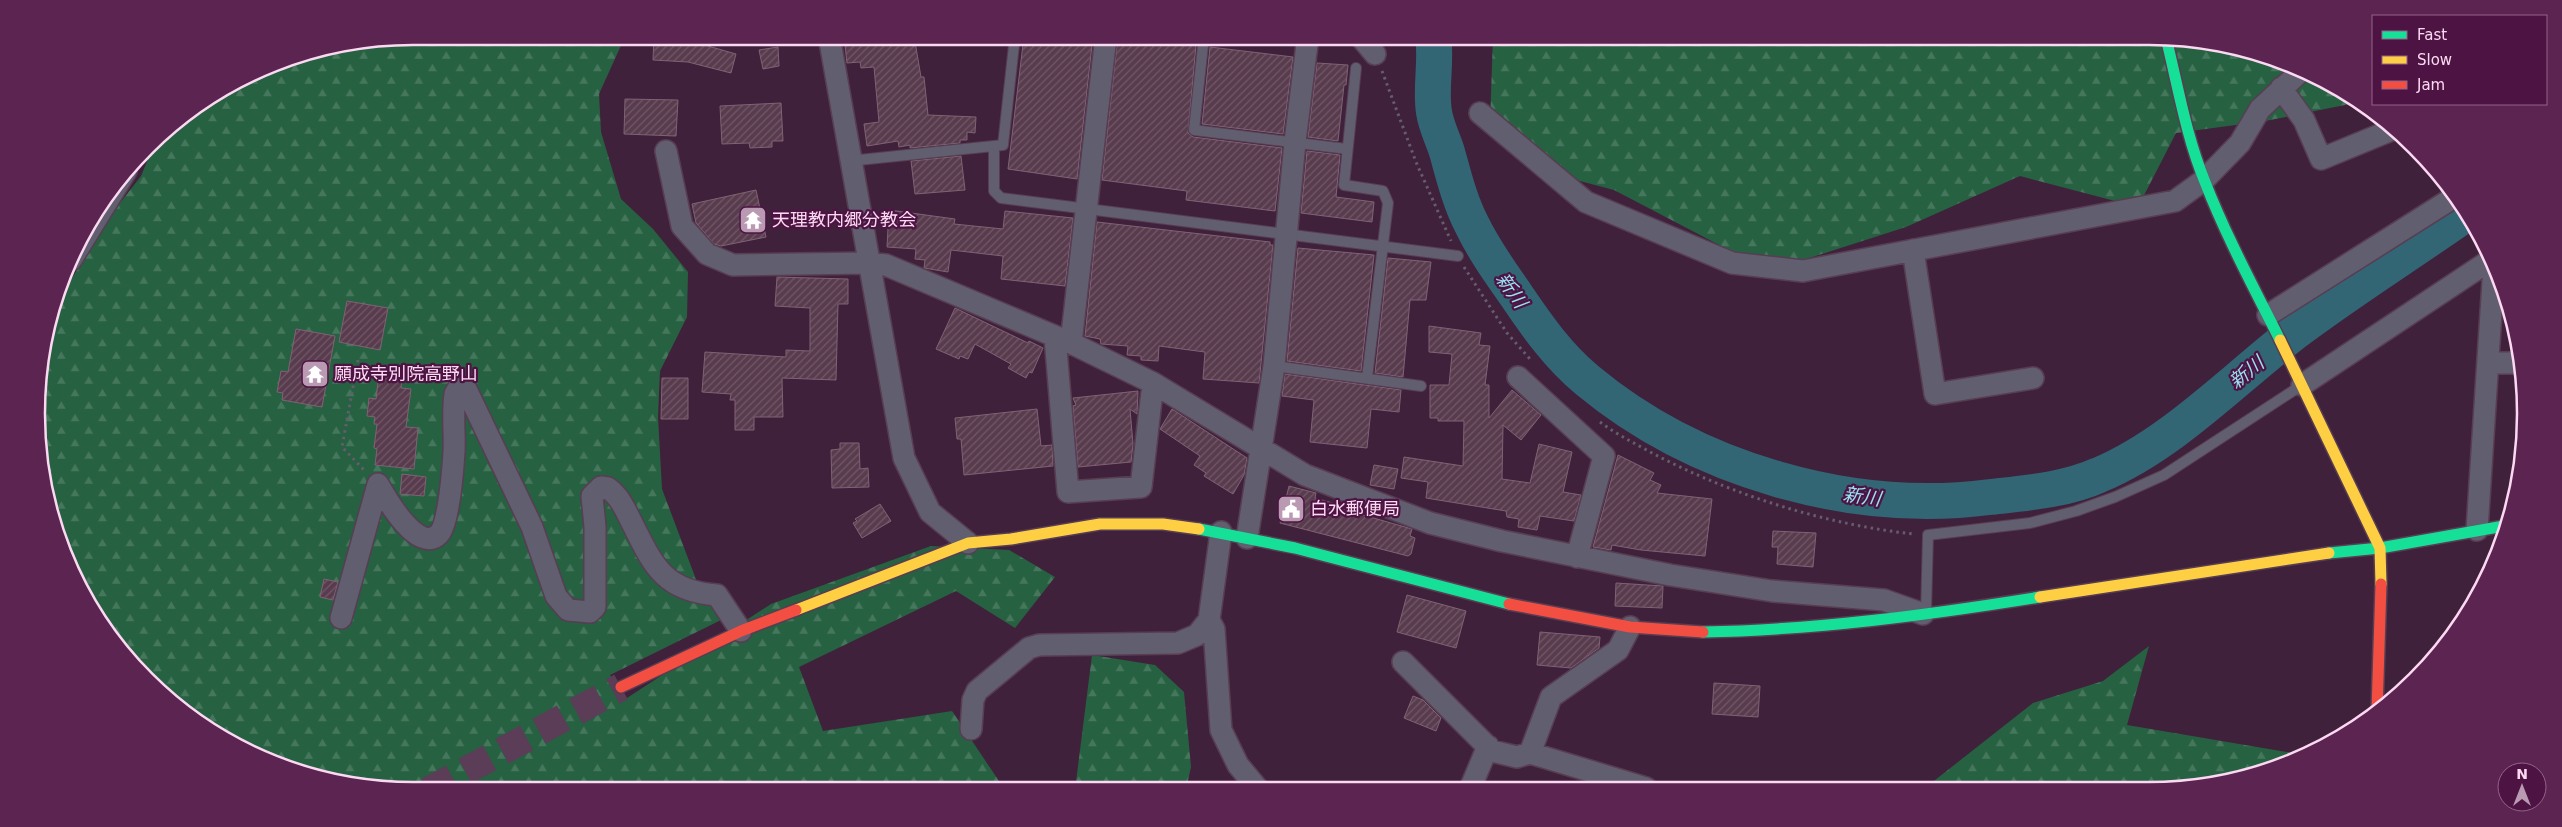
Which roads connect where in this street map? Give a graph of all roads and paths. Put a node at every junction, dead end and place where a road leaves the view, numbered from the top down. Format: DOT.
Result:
graph roads {
  1 [pos="830,45"];
  2 [pos="1014,45"];
  3 [pos="1105,45"];
  4 [pos="1203,45"];
  5 [pos="1307,45"];
  6 [pos="1368,45"];
  7 [pos="2168,46"];
  8 [pos="1375,54"];
  9 [pos="1356,68"];
  10 [pos="2295,76"];
  11 [pos="2281,88"];
  12 [pos="1480,113"];
  13 [pos="2386,132"];
  14 [pos="1295,142"];
  15 [pos="994,146"];
  16 [pos="1347,148"];
  17 [pos="666,151"];
  18 [pos="849,161"];
  19 [pos="2204,180"];
  20 [pos="2449,200"];
  21 [pos="1086,208"];
  22 [pos="1287,234"];
  23 [pos="1382,247"];
  24 [pos="1913,250"];
  25 [pos="1458,256"];
  26 [pos="868,263"];
  27 [pos="2485,264"];
  28 [pos="2493,283"];
  29 [pos="2269,317"];
  30 [pos="1063,340"];
  31 [pos="358,360"];
  32 [pos="2488,363"];
  33 [pos="2514,363"];
  34 [pos="1536,365"];
  35 [pos="1274,366"];
  36 [pos="1518,377"];
  37 [pos="1368,378"];
  38 [pos="2033,378"];
  39 [pos="2300,382"];
  40 [pos="1153,383"];
  41 [pos="1421,386"];
  42 [pos="1593,416"];
  43 [pos="1262,450"];
  44 [pos="378,484"];
  45 [pos="2499,527"];
  46 [pos="2477,530"];
  47 [pos="1221,532"];
  48 [pos="1928,535"];
  49 [pos="1247,538"];
  50 [pos="968,542"];
  51 [pos="2380,548"];
  52 [pos="1577,557"];
  53 [pos="1926,615"];
  54 [pos="341,618"];
  55 [pos="1209,620"];
  56 [pos="1630,627"];
  57 [pos="741,631"];
  58 [pos="1404,662"];
  59 [pos="621,687"];
  60 [pos="2377,702"];
  61 [pos="972,728"];
  62 [pos="1488,746"];
  63 [pos="1530,753"];
  64 [pos="1252,782"];
  65 [pos="1473,782"];
  66 [pos="1626,782"];
  1 -- 18 [label="street"];
  2 -- 15 [label="lane"];
  3 -- 21 [label="street"];
  4 -- 14 [label="lane"];
  5 -- 14 [label="street"];
  6 -- 8 [label="street"];
  7 -- 19 [label="street"];
  8 -- 25 [label="path"];
  9 -- 16 [label="lane"];
  10 -- 11 [label="street"];
  11 -- 13 [label="street"];
  11 -- 19 [label="street"];
  12 -- 24 [label="street"];
  14 -- 16 [label="lane"];
  14 -- 22 [label="street"];
  15 -- 18 [label="lane"];
  15 -- 21 [label="lane"];
  16 -- 23 [label="lane"];
  17 -- 26 [label="street"];
  18 -- 26 [label="street"];
  19 -- 24 [label="street"];
  19 -- 29 [label="street"];
  20 -- 29 [label="street"];
  21 -- 22 [label="lane"];
  21 -- 30 [label="street"];
  22 -- 23 [label="lane"];
  22 -- 35 [label="street"];
  23 -- 25 [label="lane"];
  23 -- 37 [label="lane"];
  24 -- 38 [label="street"];
  25 -- 34 [label="path"];
  26 -- 30 [label="street"];
  26 -- 50 [label="street"];
  27 -- 39 [label="street"];
  28 -- 32 [label="street"];
  29 -- 39 [label="street"];
  30 -- 40 [label="street"];
  30 -- 40 [label="street"];
  31 -- 44 [label="path"];
  32 -- 33 [label="street"];
  32 -- 46 [label="street"];
  35 -- 37 [label="lane"];
  35 -- 43 [label="street"];
  36 -- 52 [label="street"];
  37 -- 41 [label="lane"];
  39 -- 48 [label="lane"];
  39 -- 51 [label="street"];
  40 -- 43 [label="street"];
  42 -- 48 [label="path"];
  43 -- 49 [label="street"];
  43 -- 52 [label="street"];
  44 -- 54 [label="street"];
  44 -- 57 [label="street"];
  45 -- 46 [label="street"];
  46 -- 51 [label="street"];
  47 -- 49 [label="street"];
  47 -- 50 [label="street"];
  47 -- 55 [label="street"];
  48 -- 53 [label="lane"];
  49 -- 56 [label="street"];
  50 -- 57 [label="street"];
  51 -- 53 [label="street"];
  51 -- 60 [label="street"];
  52 -- 53 [label="street"];
  53 -- 56 [label="street"];
  55 -- 61 [label="street"];
  55 -- 64 [label="street"];
  56 -- 63 [label="street"];
  57 -- 59 [label="street"];
  58 -- 62 [label="street"];
  62 -- 63 [label="street"];
  62 -- 65 [label="street"];
  63 -- 66 [label="street"];
}
